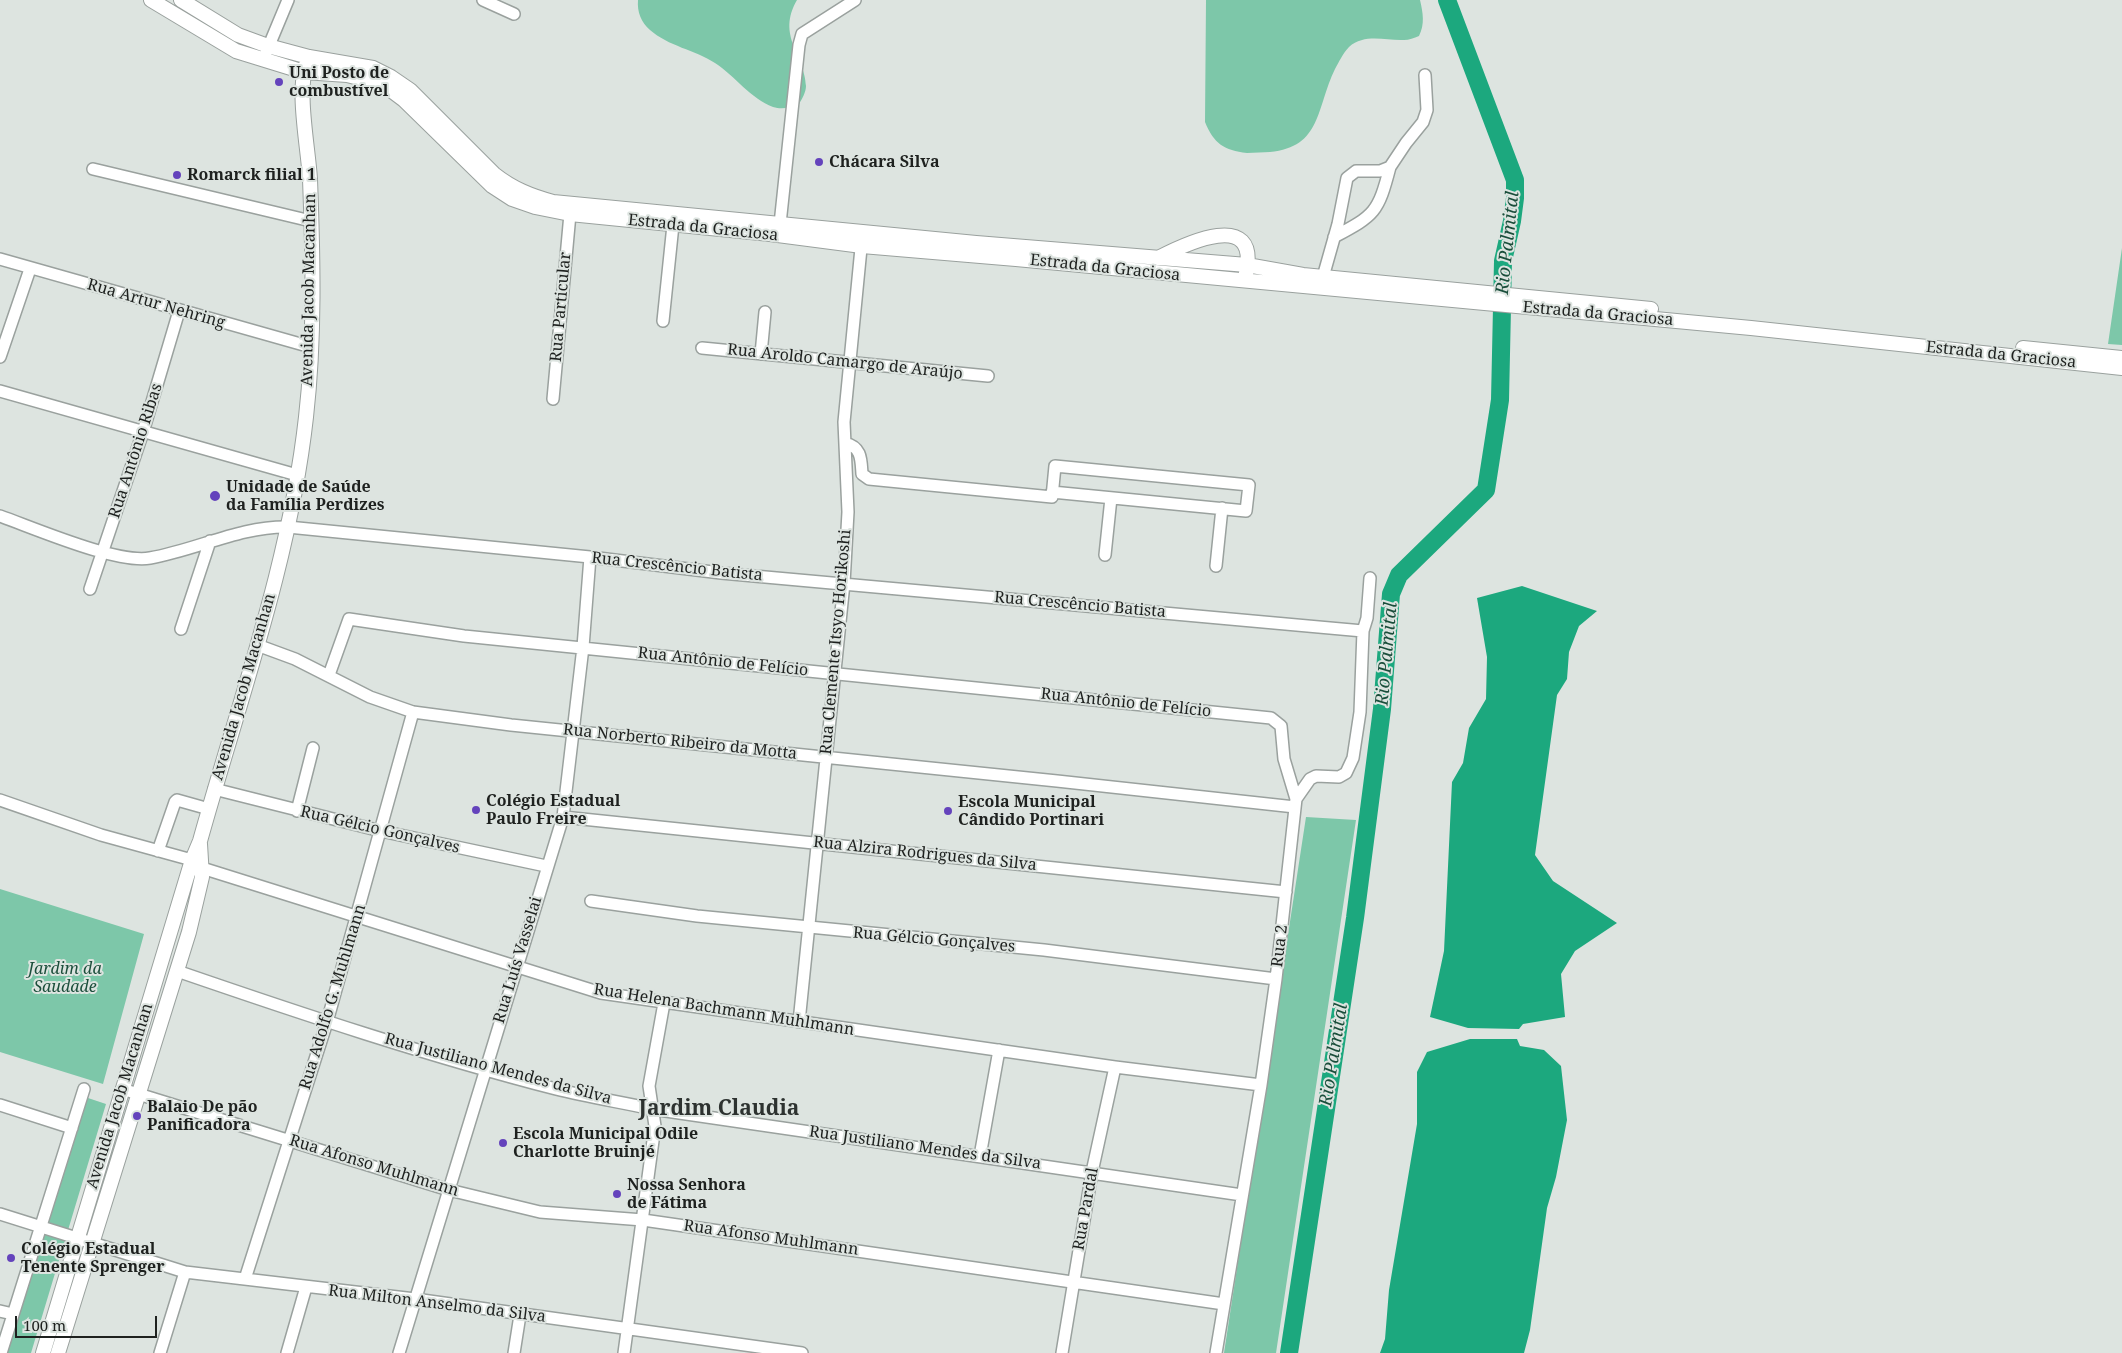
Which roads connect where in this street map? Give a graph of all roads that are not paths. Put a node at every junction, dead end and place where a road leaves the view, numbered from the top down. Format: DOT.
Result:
graph roads {
  1 [pos="152,0"];
  2 [pos="181,0"];
  3 [pos="288,0"];
  4 [pos="483,0"];
  5 [pos="855,0"];
  6 [pos="514,14"];
  7 [pos="268,46"];
  8 [pos="309,57"];
  9 [pos="263,60"];
  10 [pos="304,72"];
  11 [pos="1425,75"];
  12 [pos="1390,167"];
  13 [pos="93,169"];
  14 [pos="570,214"];
  15 [pos="311,221"];
  16 [pos="780,224"];
  17 [pos="673,225"];
  18 [pos="1334,237"];
  19 [pos="862,239"];
  20 [pos="1157,258"];
  21 [pos="0,259"];
  22 [pos="1247,265"];
  23 [pos="30,268"];
  24 [pos="1323,277"];
  25 [pos="1244,281"];
  26 [pos="1487,298"];
  27 [pos="1524,301"];
  28 [pos="179,311"];
  29 [pos="766,312"];
  30 [pos="663,321"];
  31 [pos="312,347"];
  32 [pos="702,348"];
  33 [pos="761,354"];
  34 [pos="0,357"];
  35 [pos="2122,358"];
  36 [pos="851,364"];
  37 [pos="2122,368"];
  38 [pos="988,376"];
  39 [pos="0,392"];
  40 [pos="553,399"];
  41 [pos="143,432"];
  42 [pos="845,444"];
  43 [pos="298,476"];
  44 [pos="1052,492"];
  45 [pos="1111,498"];
  46 [pos="1222,508"];
  47 [pos="0,516"];
  48 [pos="288,527"];
  49 [pos="210,541"];
  50 [pos="103,552"];
  51 [pos="1105,555"];
  52 [pos="590,557"];
  53 [pos="1216,566"];
  54 [pos="1370,578"];
  55 [pos="844,583"];
  56 [pos="90,589"];
  57 [pos="181,629"];
  58 [pos="1363,631"];
  59 [pos="257,645"];
  60 [pos="583,647"];
  61 [pos="835,673"];
  62 [pos="329,675"];
  63 [pos="413,712"];
  64 [pos="574,730"];
  65 [pos="313,748"];
  66 [pos="825,757"];
  67 [pos="214,789"];
  68 [pos="0,800"];
  69 [pos="1296,803"];
  70 [pos="209,809"];
  71 [pos="297,811"];
  72 [pos="563,817"];
  73 [pos="381,831"];
  74 [pos="817,843"];
  75 [pos="158,852"];
  76 [pos="197,864"];
  77 [pos="546,866"];
  78 [pos="1286,892"];
  79 [pos="591,901"];
  80 [pos="357,917"];
  81 [pos="807,928"];
  82 [pos="517,967"];
  83 [pos="177,971"];
  84 [pos="1276,979"];
  85 [pos="664,1003"];
  86 [pos="327,1022"];
  87 [pos="798,1022"];
  88 [pos="999,1050"];
  89 [pos="1115,1066"];
  90 [pos="485,1069"];
  91 [pos="1261,1085"];
  92 [pos="84,1089"];
  93 [pos="122,1090"];
  94 [pos="138,1094"];
  95 [pos="0,1105"];
  96 [pos="652,1109"];
  97 [pos="72,1128"];
  98 [pos="290,1141"];
  99 [pos="980,1156"];
  100 [pos="1092,1172"];
  101 [pos="449,1190"];
  102 [pos="1242,1195"];
  103 [pos="0,1214"];
  104 [pos="643,1220"];
  105 [pos="41,1226"];
  106 [pos="84,1239"];
  107 [pos="185,1272"];
  108 [pos="245,1279"];
  109 [pos="1073,1281"];
  110 [pos="306,1287"];
  111 [pos="415,1299"];
  112 [pos="1224,1304"];
  113 [pos="0,1312"];
  114 [pos="13,1314"];
  115 [pos="520,1315"];
  116 [pos="628,1330"];
  117 [pos="733,1349"];
  118 [pos="1,1353"];
  119 [pos="42,1353"];
  120 [pos="58,1353"];
  121 [pos="160,1353"];
  122 [pos="287,1353"];
  123 [pos="399,1353"];
  124 [pos="514,1353"];
  125 [pos="624,1353"];
  126 [pos="802,1353"];
  127 [pos="1062,1353"];
  128 [pos="1216,1353"];
  1 -- 9 [label="main road, Estrada da Graciosa"];
  2 -- 7 [label="main road, Estrada da Graciosa"];
  3 -- 7 [label="street"];
  4 -- 6 [label="street"];
  5 -- 16 [label="street"];
  7 -- 8 [label="main road, Estrada da Graciosa"];
  7 -- 9 [label="street"];
  8 -- 10 [label="main road, Avenida Jacob Macanhan"];
  8 -- 16 [label="main road, Estrada da Graciosa"];
  9 -- 10 [label="main road, Estrada da Graciosa"];
  10 -- 14 [label="main road, Estrada da Graciosa"];
  10 -- 15 [label="main road, Avenida Jacob Macanhan"];
  11 -- 12 [label="street"];
  12 -- 18 [label="street"];
  12 -- 18 [label="street"];
  13 -- 15 [label="street"];
  14 -- 17 [label="main road, Estrada da Graciosa"];
  14 -- 40 [label="street, Rua Particular"];
  15 -- 31 [label="main road, Avenida Jacob Macanhan"];
  16 -- 19 [label="main road, Estrada da Graciosa"];
  17 -- 19 [label="main road, Estrada da Graciosa"];
  17 -- 30 [label="street"];
  18 -- 24 [label="street"];
  19 -- 20 [label="main road, Estrada da Graciosa"];
  19 -- 25 [label="main road, Estrada da Graciosa"];
  19 -- 36 [label="street, Rua Clemente Itsyo Horikoshi"];
  20 -- 22 [label="main road, Estrada da Graciosa"];
  20 -- 22 [label="main road"];
  21 -- 23 [label="street, Rua Artur Nehring"];
  22 -- 24 [label="main road, Estrada da Graciosa"];
  22 -- 25 [label="main road"];
  23 -- 28 [label="street, Rua Artur Nehring"];
  23 -- 34 [label="street"];
  24 -- 26 [label="main road, Estrada da Graciosa"];
  25 -- 26 [label="main road, Estrada da Graciosa"];
  26 -- 27 [label="main road, Estrada da Graciosa"];
  27 -- 35 [label="main road, Estrada da Graciosa"];
  27 -- 37 [label="main road, Estrada da Graciosa"];
  28 -- 31 [label="street, Rua Artur Nehring"];
  28 -- 41 [label="street, Rua Antônio Ribas"];
  29 -- 33 [label="street"];
  31 -- 43 [label="main road, Avenida Jacob Macanhan"];
  32 -- 33 [label="street, Rua Aroldo Camargo de Araújo"];
  33 -- 36 [label="street, Rua Aroldo Camargo de Araújo"];
  36 -- 38 [label="street, Rua Aroldo Camargo de Araújo"];
  36 -- 42 [label="street, Rua Clemente Itsyo Horikoshi"];
  39 -- 41 [label="street"];
  41 -- 43 [label="street"];
  41 -- 50 [label="street, Rua Antônio Ribas"];
  42 -- 44 [label="street"];
  42 -- 55 [label="street, Rua Clemente Itsyo Horikoshi"];
  43 -- 48 [label="main road, Avenida Jacob Macanhan"];
  44 -- 45 [label="street"];
  44 -- 46 [label="street"];
  45 -- 46 [label="street"];
  45 -- 51 [label="street"];
  46 -- 53 [label="street"];
  47 -- 50 [label="street, Rua Crescêncio Batista"];
  48 -- 49 [label="street, Rua Crescêncio Batista"];
  48 -- 52 [label="street, Rua Crescêncio Batista"];
  48 -- 59 [label="main road, Avenida Jacob Macanhan"];
  49 -- 50 [label="street, Rua Crescêncio Batista"];
  49 -- 57 [label="street"];
  50 -- 56 [label="street, Rua Antônio Ribas"];
  52 -- 55 [label="street, Rua Crescêncio Batista"];
  52 -- 60 [label="street, Rua Luís Vasselai"];
  54 -- 58 [label="street"];
  55 -- 58 [label="street, Rua Crescêncio Batista"];
  55 -- 61 [label="street, Rua Clemente Itsyo Horikoshi"];
  58 -- 69 [label="street"];
  59 -- 62 [label="street, Rua Norberto Ribeiro da Motta"];
  59 -- 67 [label="main road, Avenida Jacob Macanhan"];
  60 -- 61 [label="street, Rua Antônio de Felício"];
  60 -- 62 [label="street, Rua Antônio de Felício"];
  60 -- 64 [label="street, Rua Luís Vasselai"];
  61 -- 66 [label="street, Rua Clemente Itsyo Horikoshi"];
  61 -- 69 [label="street, Rua Antônio de Felício"];
  62 -- 63 [label="street, Rua Norberto Ribeiro da Motta"];
  63 -- 64 [label="street, Rua Norberto Ribeiro da Motta"];
  63 -- 73 [label="street, Rua Adolfo G. Muhlmann"];
  64 -- 66 [label="street, Rua Norberto Ribeiro da Motta"];
  64 -- 72 [label="street, Rua Luís Vasselai"];
  65 -- 71 [label="street"];
  66 -- 69 [label="street, Rua Norberto Ribeiro da Motta"];
  66 -- 74 [label="street, Rua Clemente Itsyo Horikoshi"];
  67 -- 70 [label="main road, Avenida Jacob Macanhan"];
  67 -- 71 [label="street, Rua Gélcio Gonçalves"];
  68 -- 75 [label="street, Rua Helena Bachmann Muhlmann"];
  69 -- 78 [label="street, Rua 2"];
  70 -- 75 [label="street"];
  70 -- 76 [label="main road, Avenida Jacob Macanhan"];
  71 -- 73 [label="street, Rua Gélcio Gonçalves"];
  72 -- 74 [label="street, Rua Alzira Rodrigues da Silva"];
  72 -- 77 [label="street, Rua Luís Vasselai"];
  73 -- 77 [label="street, Rua Gélcio Gonçalves"];
  73 -- 80 [label="street, Rua Adolfo G. Muhlmann"];
  74 -- 78 [label="street, Rua Alzira Rodrigues da Silva"];
  74 -- 81 [label="street, Rua Clemente Itsyo Horikoshi"];
  75 -- 76 [label="street, Rua Helena Bachmann Muhlmann"];
  76 -- 80 [label="street, Rua Helena Bachmann Muhlmann"];
  76 -- 83 [label="main road, Avenida Jacob Macanhan"];
  76 -- 93 [label="main road, Avenida Jacob Macanhan"];
  77 -- 82 [label="street, Rua Luís Vasselai"];
  78 -- 84 [label="street, Rua 2"];
  79 -- 81 [label="street, Rua Gélcio Gonçalves"];
  80 -- 82 [label="street, Rua Helena Bachmann Muhlmann"];
  80 -- 86 [label="street, Rua Adolfo G. Muhlmann"];
  81 -- 84 [label="street, Rua Gélcio Gonçalves"];
  81 -- 87 [label="street, Rua Clemente Itsyo Horikoshi"];
  82 -- 85 [label="street, Rua Helena Bachmann Muhlmann"];
  82 -- 90 [label="street, Rua Luís Vasselai"];
  83 -- 86 [label="street, Rua Justiliano Mendes da Silva"];
  83 -- 94 [label="main road, Avenida Jacob Macanhan"];
  84 -- 91 [label="street, Rua 2"];
  85 -- 87 [label="street, Rua Helena Bachmann Muhlmann"];
  85 -- 96 [label="street"];
  86 -- 90 [label="street, Rua Justiliano Mendes da Silva"];
  86 -- 98 [label="street, Rua Adolfo G. Muhlmann"];
  87 -- 88 [label="street, Rua Helena Bachmann Muhlmann"];
  88 -- 89 [label="street, Rua Helena Bachmann Muhlmann"];
  88 -- 99 [label="street"];
  89 -- 91 [label="street, Rua Helena Bachmann Muhlmann"];
  89 -- 100 [label="street, Rua Pardal"];
  90 -- 96 [label="street, Rua Justiliano Mendes da Silva"];
  90 -- 101 [label="street, Rua Luís Vasselai"];
  91 -- 102 [label="street, Rua 2"];
  92 -- 97 [label="street"];
  93 -- 94 [label="street, Rua Afonso Muhlmann"];
  93 -- 106 [label="main road, Avenida Jacob Macanhan"];
  94 -- 98 [label="street, Rua Afonso Muhlmann"];
  94 -- 106 [label="main road, Avenida Jacob Macanhan"];
  95 -- 97 [label="street"];
  96 -- 99 [label="street, Rua Justiliano Mendes da Silva"];
  96 -- 104 [label="street"];
  97 -- 105 [label="street"];
  98 -- 101 [label="street, Rua Afonso Muhlmann"];
  98 -- 108 [label="street, Rua Adolfo G. Muhlmann"];
  99 -- 100 [label="street, Rua Justiliano Mendes da Silva"];
  100 -- 102 [label="street, Rua Justiliano Mendes da Silva"];
  100 -- 109 [label="street, Rua Pardal"];
  101 -- 104 [label="street, Rua Afonso Muhlmann"];
  101 -- 111 [label="street, Rua Luís Vasselai"];
  102 -- 112 [label="street, Rua 2"];
  103 -- 105 [label="street, Rua Milton Anselmo da Silva"];
  104 -- 109 [label="street, Rua Afonso Muhlmann"];
  104 -- 116 [label="street"];
  105 -- 106 [label="street, Rua Milton Anselmo da Silva"];
  105 -- 114 [label="street"];
  106 -- 107 [label="street, Rua Milton Anselmo da Silva"];
  106 -- 119 [label="main road, Avenida Jacob Macanhan"];
  106 -- 120 [label="main road, Avenida Jacob Macanhan"];
  107 -- 108 [label="street, Rua Milton Anselmo da Silva"];
  107 -- 121 [label="street"];
  108 -- 110 [label="street, Rua Milton Anselmo da Silva"];
  109 -- 112 [label="street, Rua Afonso Muhlmann"];
  109 -- 127 [label="street, Rua Pardal"];
  110 -- 111 [label="street, Rua Milton Anselmo da Silva"];
  110 -- 122 [label="street"];
  111 -- 115 [label="street, Rua Milton Anselmo da Silva"];
  111 -- 123 [label="street, Rua Luís Vasselai"];
  112 -- 128 [label="street, Rua 2"];
  113 -- 114 [label="street"];
  114 -- 118 [label="street"];
  115 -- 116 [label="street, Rua Milton Anselmo da Silva"];
  115 -- 124 [label="street"];
  116 -- 117 [label="street, Rua Milton Anselmo da Silva"];
  116 -- 125 [label="street"];
  117 -- 126 [label="street, Rua Milton Anselmo da Silva"];
}
